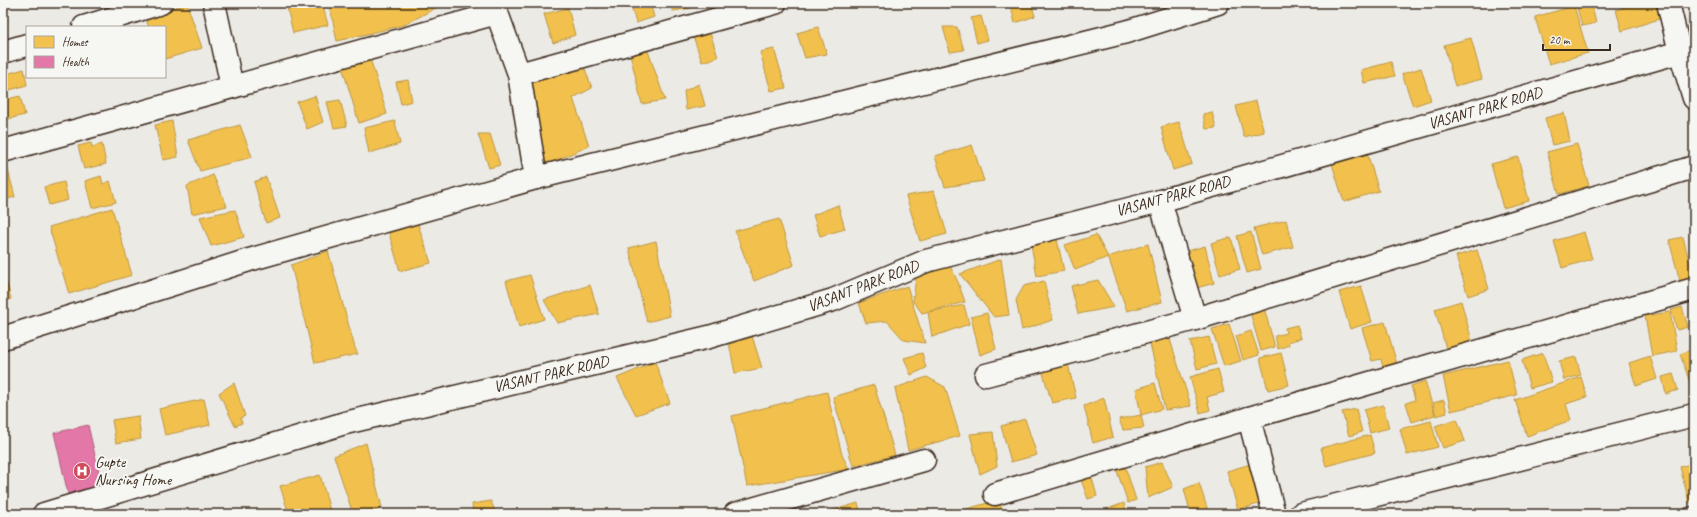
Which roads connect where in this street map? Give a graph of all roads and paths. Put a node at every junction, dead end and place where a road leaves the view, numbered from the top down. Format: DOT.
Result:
graph roads {
  1 [pos="161,3"];
  2 [pos="214,3"];
  3 [pos="775,3"];
  4 [pos="1218,3"];
  5 [pos="1668,3"];
  6 [pos="87,26"];
  7 [pos="26,45"];
  8 [pos="3,52"];
  9 [pos="1680,52"];
  10 [pos="519,74"];
  11 [pos="232,87"];
  12 [pos="1694,98"];
  13 [pos="3,151"];
  14 [pos="1694,167"];
  15 [pos="536,178"];
  16 [pos="1160,201"];
  17 [pos="1694,289"];
  18 [pos="1195,319"];
  19 [pos="3,338"];
  20 [pos="986,376"];
  21 [pos="1694,415"];
  22 [pos="1249,418"];
  23 [pos="924,460"];
  24 [pos="995,494"];
  25 [pos="1694,513"];
  26 [pos="44,514"];
  27 [pos="735,514"];
  28 [pos="1274,514"];
  29 [pos="1301,514"];
  30 [pos="1689,514"];
  1 -- 6 [label="street"];
  2 -- 11 [label="street"];
  3 -- 10 [label="street"];
  4 -- 15 [label="street"];
  5 -- 9 [label="street"];
  7 -- 8 [label="street"];
  9 -- 12 [label="street"];
  9 -- 16 [label="street, VASANT PARK ROAD"];
  10 -- 11 [label="street"];
  10 -- 15 [label="street"];
  11 -- 13 [label="street"];
  14 -- 18 [label="street"];
  15 -- 19 [label="street"];
  16 -- 18 [label="street"];
  16 -- 26 [label="street, VASANT PARK ROAD"];
  17 -- 22 [label="street"];
  18 -- 20 [label="street"];
  21 -- 29 [label="street"];
  22 -- 24 [label="street"];
  22 -- 28 [label="street"];
  23 -- 27 [label="street"];
  25 -- 30 [label="lane"];
}
